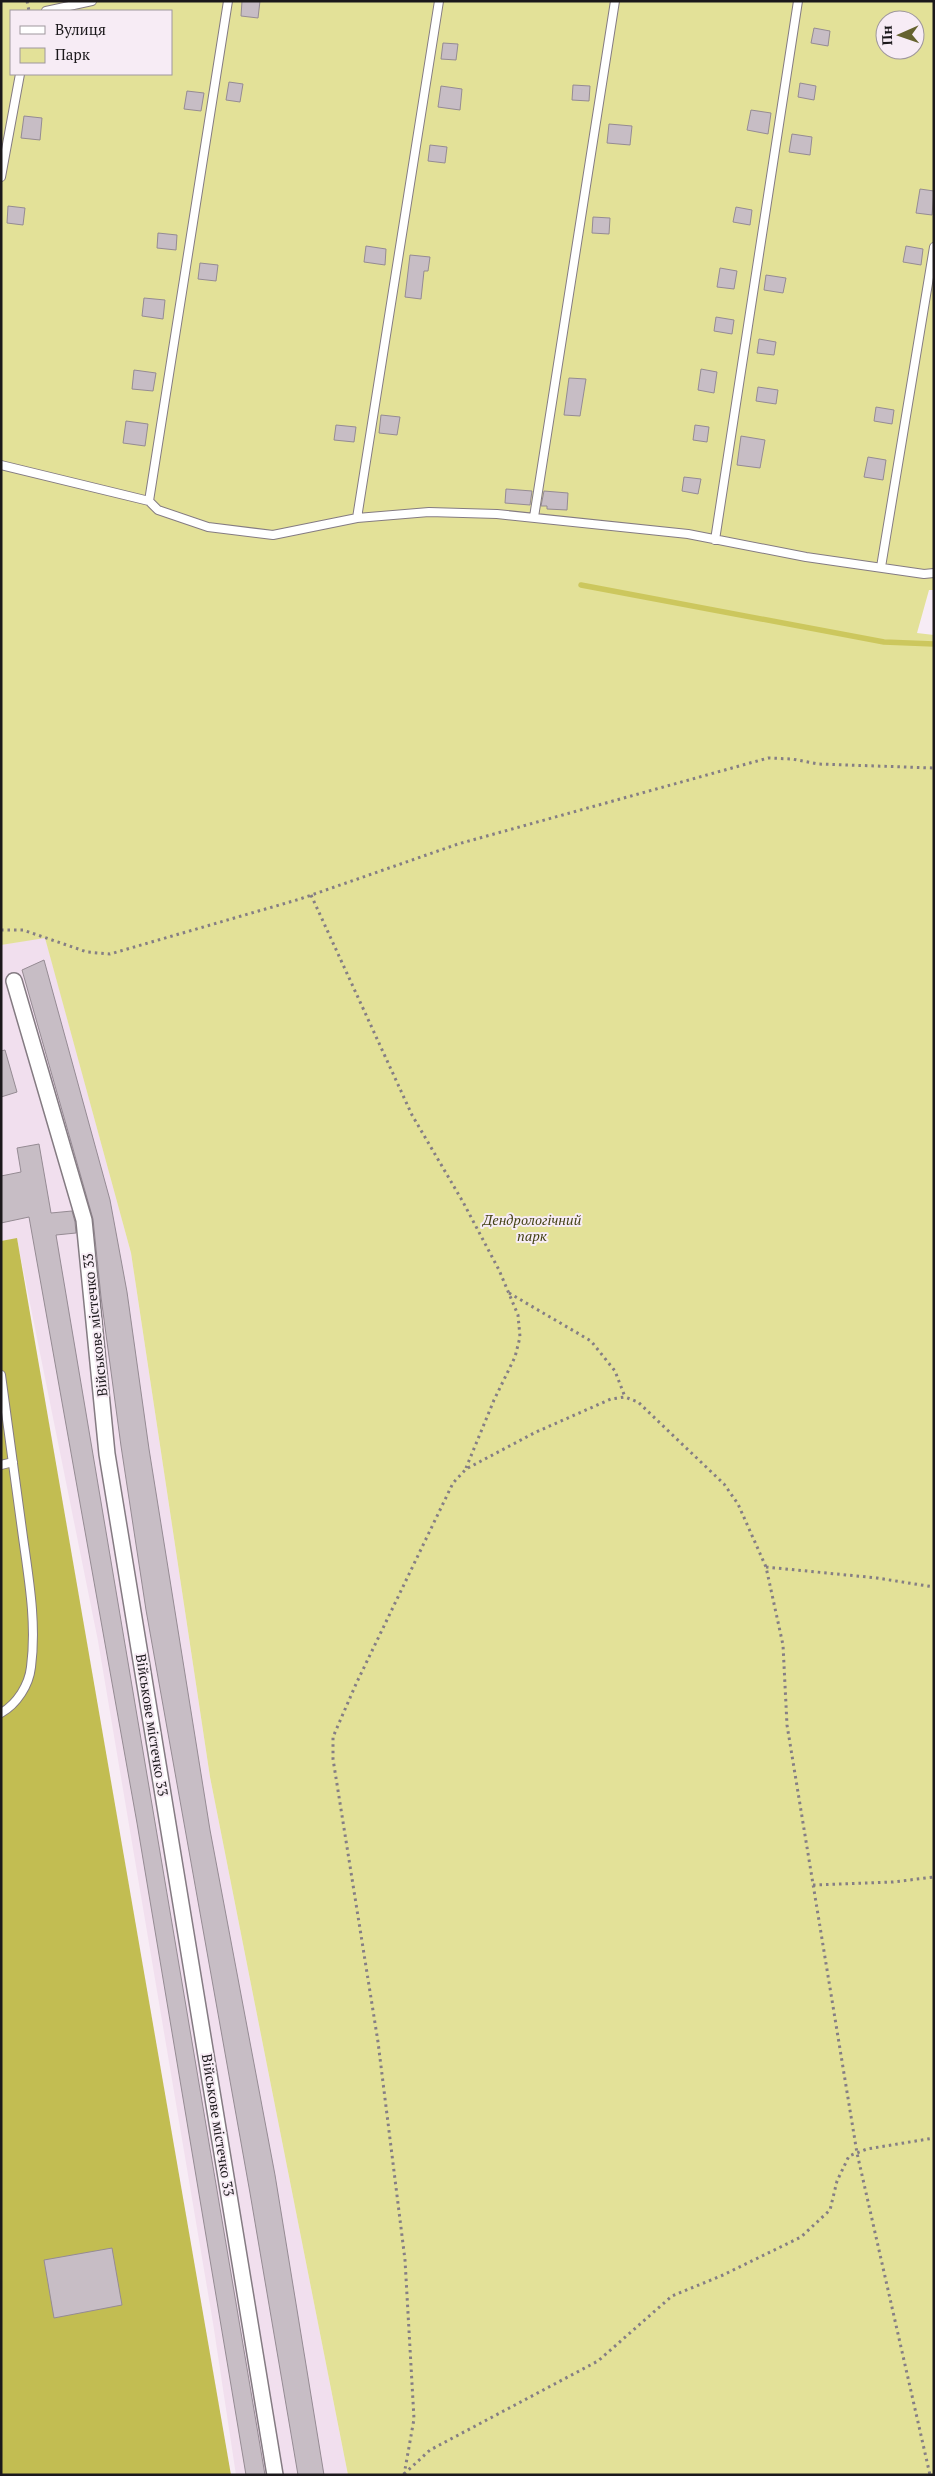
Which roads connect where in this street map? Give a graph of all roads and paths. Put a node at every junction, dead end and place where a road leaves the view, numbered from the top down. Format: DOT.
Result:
graph roads {
  1 [pos="92,1"];
  2 [pos="228,1"];
  3 [pos="439,1"];
  4 [pos="615,1"];
  5 [pos="798,1"];
  6 [pos="51,10"];
  7 [pos="20,75"];
  8 [pos="1,177"];
  9 [pos="934,247"];
  10 [pos="1,465"];
  11 [pos="149,501"];
  12 [pos="534,517"];
  13 [pos="357,518"];
  14 [pos="714,540"];
  15 [pos="881,567"];
  16 [pos="934,573"];
  17 [pos="934,768"];
  18 [pos="311,895"];
  19 [pos="1,930"];
  20 [pos="14,981"];
  21 [pos="509,1292"];
  22 [pos="1,1375"];
  23 [pos="625,1397"];
  24 [pos="13,1462"];
  25 [pos="1,1465"];
  26 [pos="466,1469"];
  27 [pos="766,1567"];
  28 [pos="934,1587"];
  29 [pos="1,1713"];
  30 [pos="934,1877"];
  31 [pos="813,1885"];
  32 [pos="934,2138"];
  33 [pos="857,2153"];
  34 [pos="275,2475"];
  35 [pos="404,2475"];
  36 [pos="930,2475"];
  1 -- 6 [label="lane"];
  2 -- 11 [label="lane"];
  3 -- 13 [label="lane"];
  4 -- 12 [label="lane"];
  5 -- 14 [label="lane"];
  7 -- 8 [label="lane"];
  9 -- 15 [label="lane"];
  10 -- 11 [label="lane"];
  11 -- 13 [label="lane"];
  12 -- 13 [label="lane"];
  12 -- 14 [label="lane"];
  14 -- 15 [label="lane"];
  15 -- 16 [label="lane"];
  17 -- 18 [label="path"];
  18 -- 19 [label="path"];
  18 -- 21 [label="path"];
  20 -- 34 [label="street, Військове містечко 33"];
  21 -- 23 [label="path"];
  21 -- 26 [label="path"];
  22 -- 24 [label="lane"];
  23 -- 26 [label="path"];
  23 -- 27 [label="path"];
  24 -- 25 [label="lane"];
  24 -- 29 [label="lane"];
  26 -- 35 [label="path"];
  27 -- 28 [label="path"];
  27 -- 31 [label="path"];
  30 -- 31 [label="path"];
  31 -- 33 [label="path"];
  32 -- 33 [label="path"];
  33 -- 35 [label="path"];
  33 -- 36 [label="path"];
}
